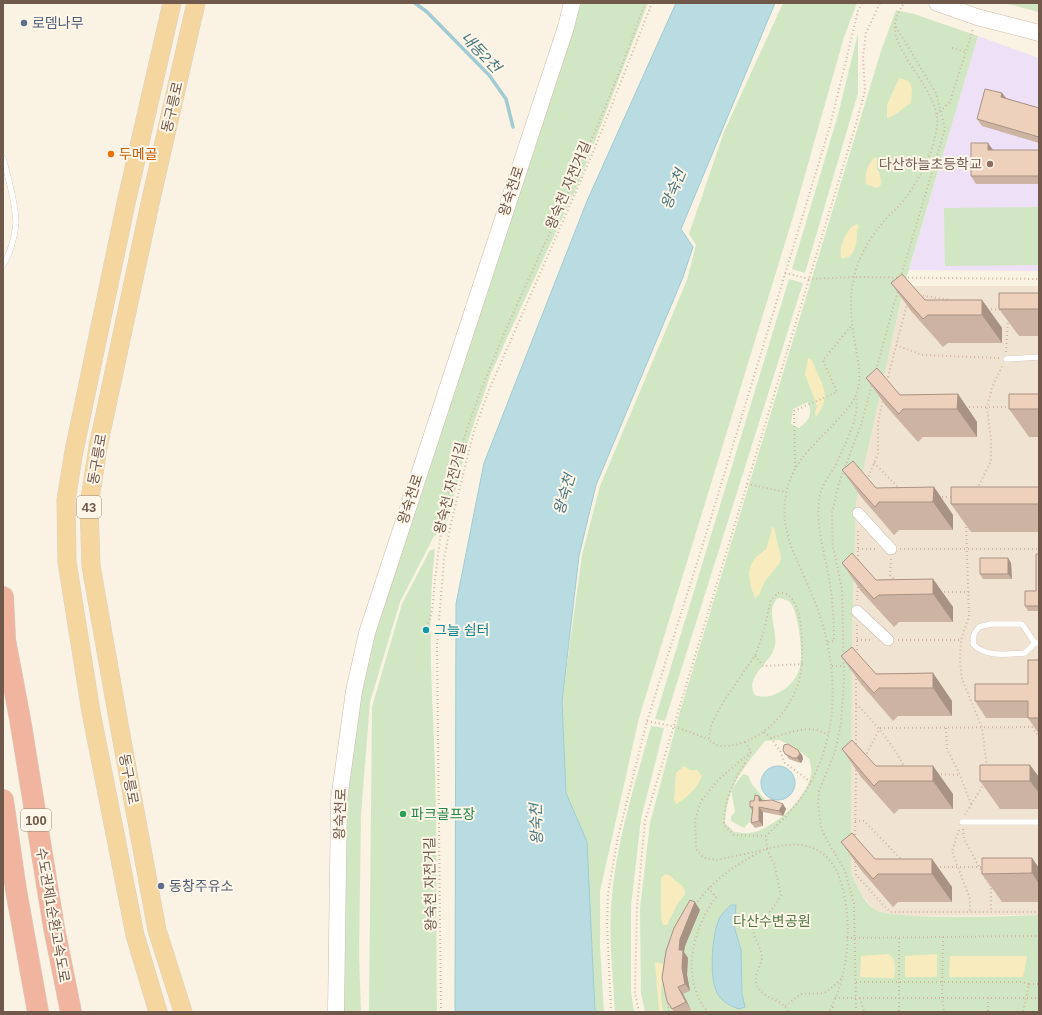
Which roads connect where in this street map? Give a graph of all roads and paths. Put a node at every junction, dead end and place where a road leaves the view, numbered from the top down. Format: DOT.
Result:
graph roads {
  1 [pos="172,3"];
  2 [pos="196,3"];
  3 [pos="572,3"];
  4 [pos="645,3"];
  5 [pos="652,3"];
  6 [pos="862,3"];
  7 [pos="880,3"];
  8 [pos="904,3"];
  9 [pos="937,3"];
  10 [pos="977,17"];
  11 [pos="1039,33"];
  12 [pos="952,48"];
  13 [pos="966,52"];
  14 [pos="937,114"];
  15 [pos="3,158"];
  16 [pos="3,265"];
  17 [pos="785,273"];
  18 [pos="854,277"];
  19 [pos="809,279"];
  20 [pos="1039,279"];
  21 [pos="917,295"];
  22 [pos="909,301"];
  23 [pos="951,301"];
  24 [pos="980,308"];
  25 [pos="1009,309"];
  26 [pos="1009,316"];
  27 [pos="852,324"];
  28 [pos="896,345"];
  29 [pos="1039,357"];
  30 [pos="1006,359"];
  31 [pos="887,384"];
  32 [pos="856,396"];
  33 [pos="884,396"];
  34 [pos="958,406"];
  35 [pos="987,407"];
  36 [pos="1017,407"];
  37 [pos="874,463"];
  38 [pos="795,468"];
  39 [pos="867,481"];
  40 [pos="746,484"];
  41 [pos="976,491"];
  42 [pos="786,492"];
  43 [pos="904,492"];
  44 [pos="933,497"];
  45 [pos="957,497"];
  46 [pos="858,513"];
  47 [pos="967,519"];
  48 [pos="966,549"];
  49 [pos="1039,549"];
  50 [pos="858,550"];
  51 [pos="891,550"];
  52 [pos="858,565"];
  53 [pos="858,580"];
  54 [pos="899,584"];
  55 [pos="938,592"];
  56 [pos="969,592"];
  57 [pos="3,597"];
  58 [pos="857,611"];
  59 [pos="426,627"];
  60 [pos="4,633"];
  61 [pos="857,640"];
  62 [pos="888,640"];
  63 [pos="961,640"];
  64 [pos="828,642"];
  65 [pos="1037,643"];
  66 [pos="857,655"];
  67 [pos="754,656"];
  68 [pos="803,664"];
  69 [pos="832,666"];
  70 [pos="844,666"];
  71 [pos="856,670"];
  72 [pos="856,704"];
  73 [pos="647,721"];
  74 [pos="672,726"];
  75 [pos="880,728"];
  76 [pos="946,728"];
  77 [pos="982,728"];
  78 [pos="764,731"];
  79 [pos="828,735"];
  80 [pos="1039,737"];
  81 [pos="770,738"];
  82 [pos="709,740"];
  83 [pos="744,742"];
  84 [pos="751,752"];
  85 [pos="856,752"];
  86 [pos="856,759"];
  87 [pos="862,762"];
  88 [pos="859,768"];
  89 [pos="988,770"];
  90 [pos="908,772"];
  91 [pos="930,774"];
  92 [pos="856,775"];
  93 [pos="960,775"];
  94 [pos="988,778"];
  95 [pos="811,782"];
  96 [pos="3,800"];
  97 [pos="971,804"];
  98 [pos="855,821"];
  99 [pos="962,822"];
  100 [pos="1039,822"];
  101 [pos="766,836"];
  102 [pos="855,841"];
  103 [pos="767,849"];
  104 [pos="855,855"];
  105 [pos="904,862"];
  106 [pos="930,867"];
  107 [pos="958,867"];
  108 [pos="978,867"];
  109 [pos="986,867"];
  110 [pos="708,888"];
  111 [pos="695,906"];
  112 [pos="970,912"];
  113 [pos="991,912"];
  114 [pos="1039,912"];
  115 [pos="1039,936"];
  116 [pos="943,937"];
  117 [pos="847,938"];
  118 [pos="899,938"];
  119 [pos="842,978"];
  120 [pos="665,982"];
  121 [pos="856,982"];
  122 [pos="899,982"];
  123 [pos="942,982"];
  124 [pos="1029,984"];
  125 [pos="1039,984"];
  126 [pos="836,998"];
  127 [pos="860,998"];
  128 [pos="899,998"];
  129 [pos="942,998"];
  130 [pos="988,998"];
  131 [pos="1026,998"];
  132 [pos="1039,998"];
  133 [pos="834,1002"];
  134 [pos="785,1006"];
  135 [pos="38,1012"];
  136 [pos="71,1012"];
  137 [pos="158,1012"];
  138 [pos="183,1012"];
  139 [pos="336,1012"];
  140 [pos="441,1012"];
  141 [pos="612,1012"];
  142 [pos="639,1012"];
  143 [pos="669,1012"];
  144 [pos="708,1012"];
  145 [pos="788,1012"];
  146 [pos="829,1012"];
  147 [pos="833,1012"];
  148 [pos="864,1012"];
  149 [pos="899,1012"];
  150 [pos="944,1012"];
  151 [pos="988,1012"];
  152 [pos="1023,1012"];
  1 -- 137 [label="main road, 동구릉로 / 43"];
  2 -- 138 [label="main road, 동구릉로 / 43"];
  3 -- 139 [label="street, 왕숙천로"];
  4 -- 59 [label="path"];
  5 -- 140 [label="path, 왕숙천 자전거길"];
  6 -- 17 [label="path"];
  7 -- 19 [label="path"];
  8 -- 14 [label="path"];
  9 -- 10 [label="street"];
  10 -- 11 [label="street"];
  10 -- 13 [label="path"];
  12 -- 13 [label="path"];
  13 -- 14 [label="path"];
  14 -- 18 [label="path"];
  15 -- 16 [label="lane"];
  17 -- 19 [label="path"];
  17 -- 73 [label="path"];
  18 -- 19 [label="path"];
  18 -- 20 [label="path"];
  18 -- 27 [label="path"];
  19 -- 40 [label="path"];
  21 -- 23 [label="path"];
  22 -- 28 [label="path"];
  24 -- 25 [label="path"];
  26 -- 30 [label="path"];
  27 -- 32 [label="path"];
  27 -- 38 [label="path"];
  28 -- 30 [label="path"];
  28 -- 31 [label="path"];
  29 -- 30 [label="lane"];
  30 -- 35 [label="path"];
  32 -- 38 [label="path"];
  32 -- 64 [label="path"];
  33 -- 37 [label="path"];
  34 -- 35 [label="path"];
  35 -- 36 [label="path"];
  35 -- 41 [label="path"];
  37 -- 39 [label="path"];
  37 -- 43 [label="path"];
  38 -- 42 [label="path"];
  40 -- 42 [label="path"];
  40 -- 74 [label="path"];
  42 -- 64 [label="path"];
  44 -- 45 [label="path"];
  46 -- 50 [label="path"];
  46 -- 51 [label="street"];
  47 -- 48 [label="path"];
  48 -- 49 [label="path"];
  48 -- 51 [label="path"];
  48 -- 56 [label="path"];
  50 -- 51 [label="path"];
  50 -- 52 [label="path"];
  51 -- 54 [label="path"];
  53 -- 58 [label="path"];
  55 -- 56 [label="path"];
  56 -- 63 [label="path"];
  57 -- 60 [label="highway, 수도권제1순환고속도로"];
  58 -- 61 [label="path"];
  58 -- 62 [label="street"];
  60 -- 136 [label="highway, 수도권제1순환고속도로 / 100"];
  61 -- 62 [label="path"];
  61 -- 66 [label="path"];
  62 -- 63 [label="path"];
  63 -- 77 [label="path"];
  64 -- 69 [label="path"];
  65 -- 65 [label="lane"];
  67 -- 68 [label="path"];
  67 -- 68 [label="path"];
  67 -- 82 [label="path"];
  68 -- 78 [label="path"];
  69 -- 70 [label="path"];
  69 -- 79 [label="path"];
  71 -- 72 [label="path"];
  72 -- 75 [label="path"];
  72 -- 85 [label="path"];
  73 -- 74 [label="path"];
  73 -- 141 [label="path"];
  74 -- 82 [label="path"];
  74 -- 142 [label="path"];
  75 -- 76 [label="path"];
  75 -- 87 [label="path"];
  75 -- 90 [label="path"];
  76 -- 77 [label="path"];
  76 -- 93 [label="path"];
  77 -- 80 [label="path"];
  77 -- 89 [label="path"];
  78 -- 81 [label="path"];
  78 -- 83 [label="path"];
  79 -- 81 [label="path"];
  79 -- 95 [label="path"];
  81 -- 95 [label="path"];
  82 -- 83 [label="path"];
  83 -- 84 [label="path"];
  84 -- 101 [label="path"];
  84 -- 103 [label="path"];
  86 -- 92 [label="path"];
  88 -- 92 [label="path"];
  91 -- 93 [label="path"];
  92 -- 98 [label="path"];
  93 -- 97 [label="path"];
  94 -- 97 [label="path"];
  95 -- 101 [label="path"];
  96 -- 135 [label="highway, 100"];
  97 -- 99 [label="path"];
  98 -- 102 [label="path"];
  98 -- 105 [label="path"];
  99 -- 100 [label="lane"];
  99 -- 107 [label="path"];
  99 -- 108 [label="path"];
  101 -- 103 [label="path"];
  103 -- 110 [label="path"];
  103 -- 117 [label="path"];
  103 -- 134 [label="path"];
  104 -- 112 [label="path"];
  106 -- 107 [label="path"];
  107 -- 108 [label="path"];
  107 -- 112 [label="path"];
  108 -- 109 [label="path"];
  108 -- 113 [label="path"];
  110 -- 111 [label="path"];
  110 -- 144 [label="path"];
  112 -- 113 [label="path"];
  113 -- 114 [label="path"];
  115 -- 116 [label="path"];
  116 -- 118 [label="path"];
  116 -- 123 [label="path"];
  117 -- 118 [label="path"];
  117 -- 119 [label="path"];
  118 -- 122 [label="path"];
  119 -- 126 [label="path"];
  119 -- 134 [label="path"];
  120 -- 143 [label="path"];
  121 -- 122 [label="path"];
  122 -- 123 [label="path"];
  122 -- 128 [label="path"];
  123 -- 124 [label="path"];
  123 -- 129 [label="path"];
  124 -- 125 [label="path"];
  124 -- 131 [label="path"];
  126 -- 127 [label="path"];
  126 -- 133 [label="path"];
  127 -- 128 [label="path"];
  127 -- 148 [label="path"];
  128 -- 129 [label="path"];
  128 -- 149 [label="path"];
  129 -- 130 [label="path"];
  129 -- 150 [label="path"];
  130 -- 131 [label="path"];
  130 -- 151 [label="path"];
  131 -- 132 [label="path"];
  131 -- 152 [label="path"];
  133 -- 146 [label="path"];
  133 -- 147 [label="path"];
  134 -- 145 [label="path"];
}
